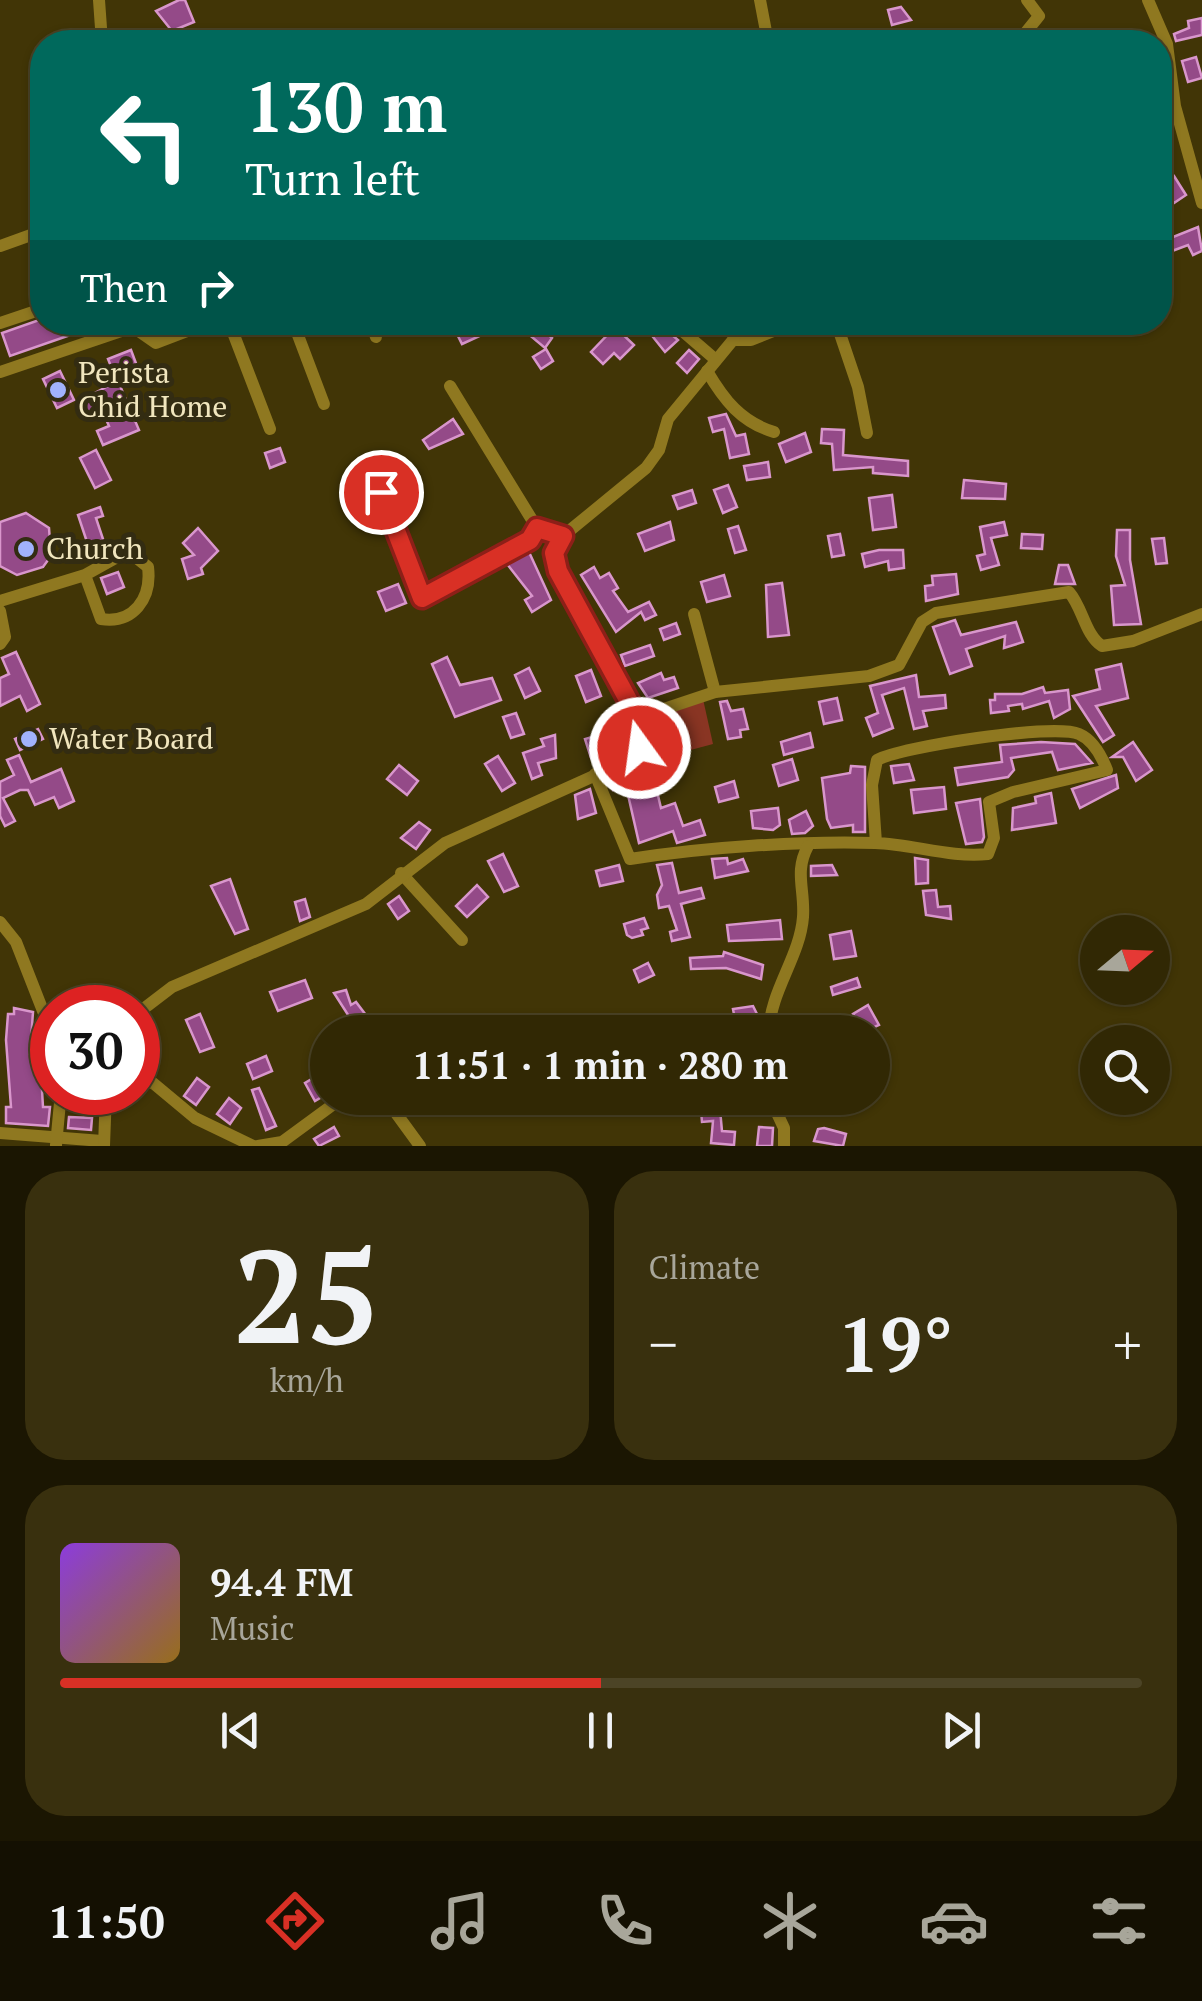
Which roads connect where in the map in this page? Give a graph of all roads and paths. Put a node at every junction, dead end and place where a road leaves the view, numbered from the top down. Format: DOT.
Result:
graph roads {
  1 [pos="99,0"];
  2 [pos="760,0"];
  3 [pos="1027,0"];
  4 [pos="1148,0"];
  5 [pos="101,30"];
  6 [pos="766,30"];
  7 [pos="1028,30"];
  8 [pos="1162,30"];
  9 [pos="1172,100"];
  10 [pos="1202,203"];
  11 [pos="30,235"];
  12 [pos="0,246"];
  13 [pos="30,313"];
  14 [pos="0,323"];
  15 [pos="109,335"];
  16 [pos="144,335"];
  17 [pos="177,335"];
  18 [pos="234,335"];
  19 [pos="297,335"];
  20 [pos="684,335"];
  21 [pos="735,335"];
  22 [pos="764,335"];
  23 [pos="840,335"];
  24 [pos="733,340"];
  25 [pos="711,365"];
  26 [pos="0,372"];
  27 [pos="450,386"];
  28 [pos="324,404"];
  29 [pos="270,429"];
  30 [pos="774,432"];
  31 [pos="867,433"];
  32 [pos="381,492"];
  33 [pos="537,528"];
  34 [pos="563,536"];
  35 [pos="84,575"];
  36 [pos="0,600"];
  37 [pos="0,611"];
  38 [pos="694,614"];
  39 [pos="1202,614"];
  40 [pos="0,644"];
  41 [pos="715,692"];
  42 [pos="638,718"];
  43 [pos="595,774"];
  44 [pos="876,843"];
  45 [pos="808,846"];
  46 [pos="401,873"];
  47 [pos="0,923"];
  48 [pos="462,940"];
  49 [pos="33,985"];
  50 [pos="160,997"];
  51 [pos="770,1015"];
  52 [pos="160,1088"];
  53 [pos="59,1115"];
  54 [pos="105,1115"];
  55 [pos="319,1115"];
  56 [pos="398,1115"];
  57 [pos="778,1115"];
  58 [pos="0,1133"];
  59 [pos="56,1142"];
  60 [pos="103,1143"];
  61 [pos="255,1146"];
  62 [pos="420,1146"];
  63 [pos="784,1146"];
  1 -- 5 [label="street"];
  2 -- 6 [label="street"];
  3 -- 7 [label="street"];
  4 -- 8 [label="street"];
  9 -- 10 [label="street"];
  11 -- 12 [label="street"];
  13 -- 14 [label="street"];
  15 -- 26 [label="street"];
  16 -- 17 [label="street"];
  18 -- 29 [label="street"];
  19 -- 28 [label="street"];
  20 -- 25 [label="street"];
  21 -- 24 [label="street"];
  22 -- 24 [label="street"];
  23 -- 31 [label="street"];
  24 -- 25 [label="street"];
  25 -- 30 [label="street"];
  25 -- 34 [label="street"];
  27 -- 33 [label="street"];
  32 -- 33 [label="street"];
  33 -- 34 [label="street"];
  34 -- 42 [label="street"];
  35 -- 35 [label="street"];
  35 -- 36 [label="street"];
  37 -- 40 [label="street"];
  38 -- 41 [label="street"];
  39 -- 41 [label="street"];
  41 -- 42 [label="street"];
  42 -- 43 [label="street"];
  43 -- 45 [label="street"];
  43 -- 46 [label="street"];
  44 -- 44 [label="street"];
  44 -- 45 [label="street"];
  45 -- 51 [label="street"];
  46 -- 48 [label="street"];
  46 -- 50 [label="street"];
  47 -- 49 [label="street"];
  52 -- 61 [label="street"];
  53 -- 59 [label="street"];
  54 -- 60 [label="street"];
  55 -- 61 [label="street"];
  56 -- 62 [label="street"];
  57 -- 63 [label="street"];
  58 -- 59 [label="street"];
  59 -- 60 [label="street"];
}
